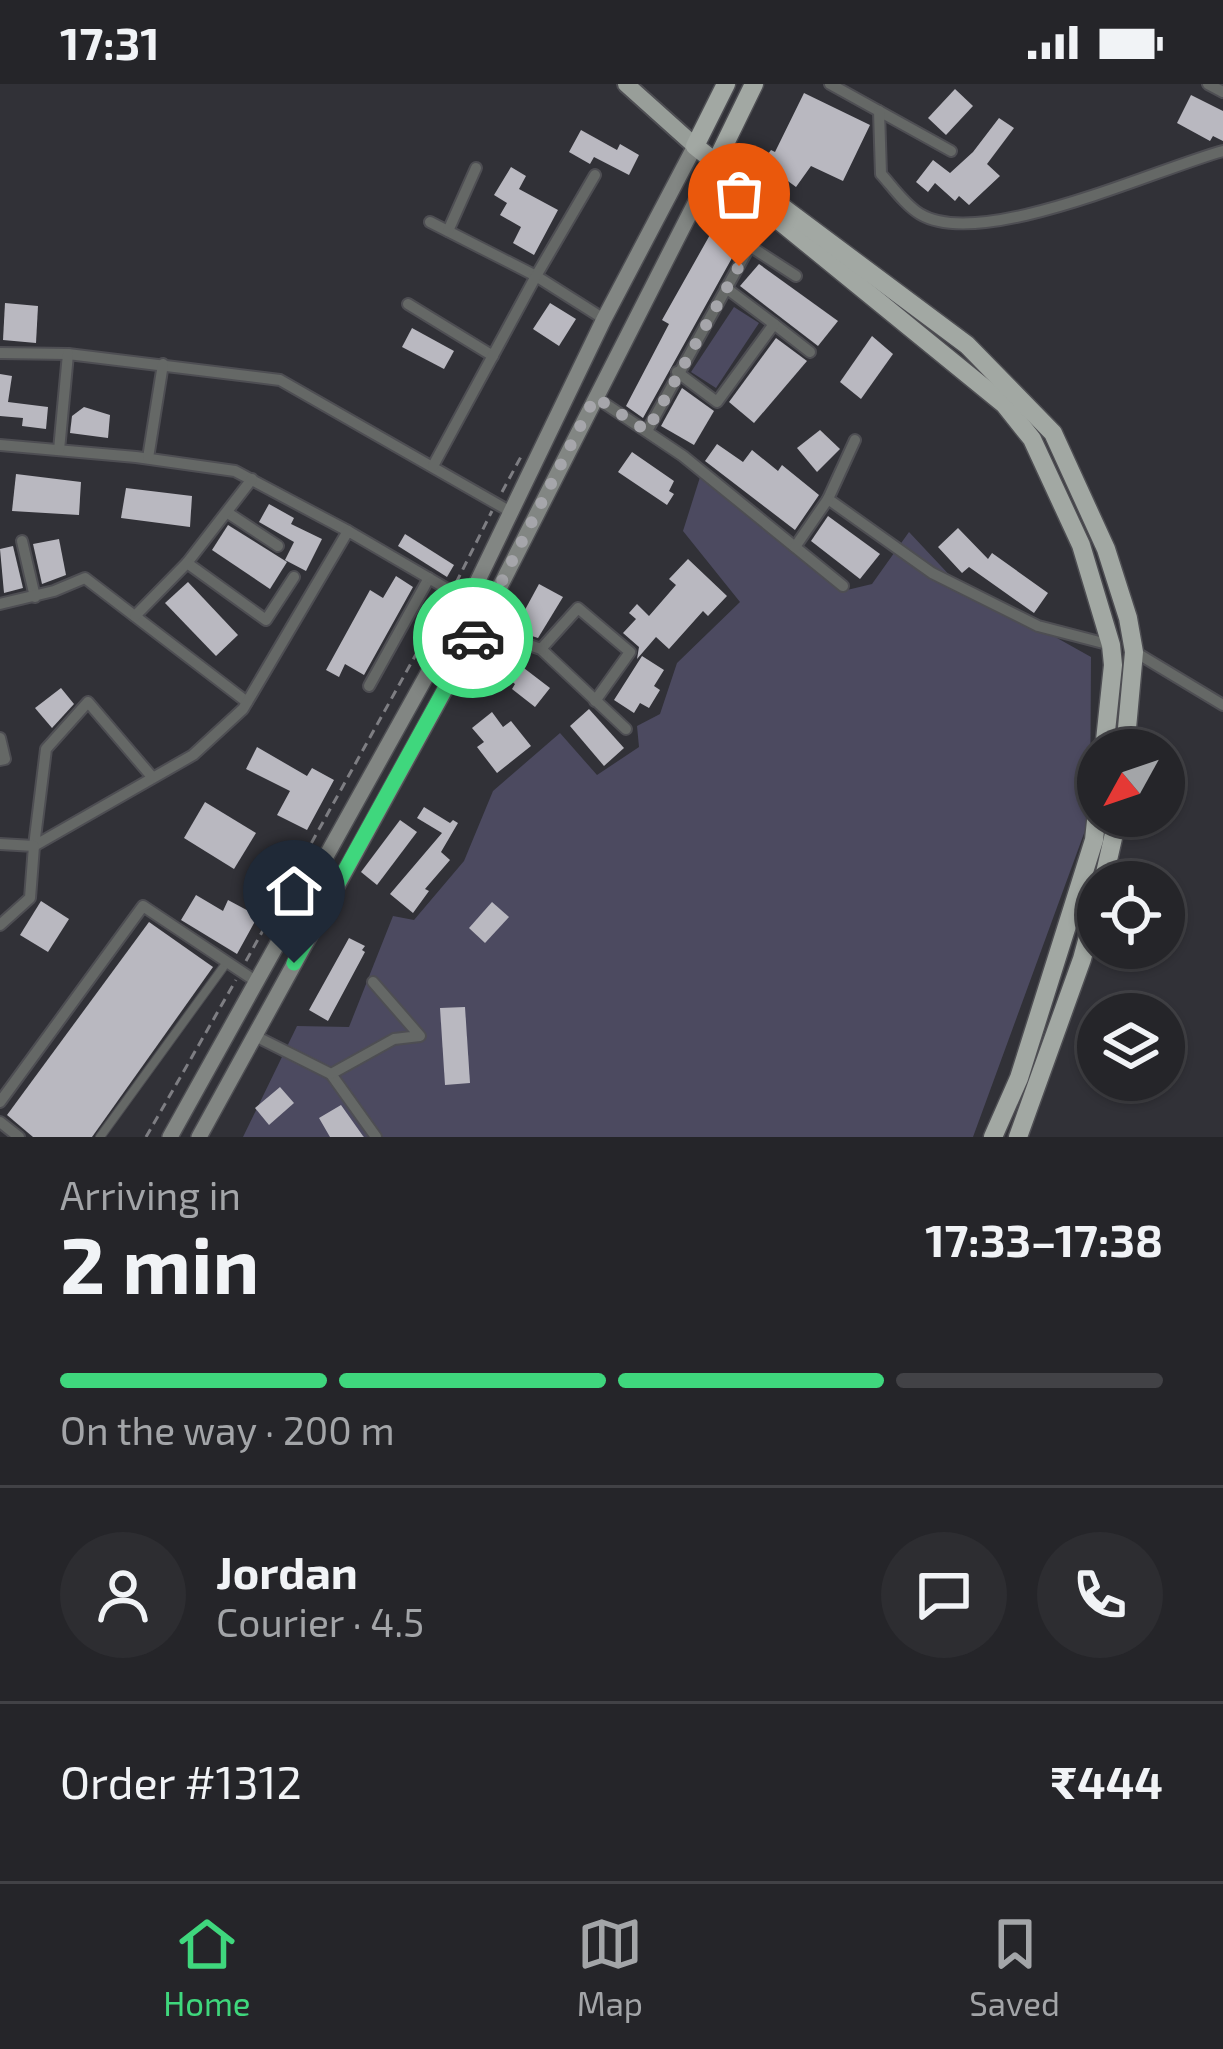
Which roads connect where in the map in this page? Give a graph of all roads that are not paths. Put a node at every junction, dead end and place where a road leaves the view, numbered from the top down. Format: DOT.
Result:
graph roads {
  1 [pos="626,84"];
  2 [pos="726,84"];
  3 [pos="754,84"];
  4 [pos="830,84"];
  5 [pos="1208,84"];
  6 [pos="1223,92"];
  7 [pos="879,111"];
  8 [pos="695,146"];
  9 [pos="951,151"];
  10 [pos="1223,151"];
  11 [pos="716,162"];
  12 [pos="476,168"];
  13 [pos="595,176"];
  14 [pos="760,199"];
  15 [pos="692,208"];
  16 [pos="430,221"];
  17 [pos="448,231"];
  18 [pos="752,244"];
  19 [pos="536,276"];
  20 [pos="796,276"];
  21 [pos="726,288"];
  22 [pos="408,304"];
  23 [pos="604,320"];
  24 [pos="774,324"];
  25 [pos="810,352"];
  26 [pos="0,353"];
  27 [pos="68,354"];
  28 [pos="493,356"];
  29 [pos="163,364"];
  30 [pos="677,372"];
  31 [pos="595,397"];
  32 [pos="647,431"];
  33 [pos="855,440"];
  34 [pos="0,445"];
  35 [pos="59,450"];
  36 [pos="148,458"];
  37 [pos="434,466"];
  38 [pos="252,478"];
  39 [pos="828,499"];
  40 [pos="503,508"];
  41 [pos="227,513"];
  42 [pos="348,531"];
  43 [pos="22,541"];
  44 [pos="278,546"];
  45 [pos="795,547"];
  46 [pos="187,563"];
  47 [pos="294,577"];
  48 [pos="429,578"];
  49 [pos="843,586"];
  50 [pos="35,597"];
  51 [pos="0,601"];
  52 [pos="468,601"];
  53 [pos="488,611"];
  54 [pos="135,616"];
  55 [pos="479,628"];
  56 [pos="1111,645"];
  57 [pos="542,650"];
  58 [pos="1134,652"];
  59 [pos="369,686"];
  60 [pos="596,701"];
  61 [pos="247,703"];
  62 [pos="1223,705"];
  63 [pos="626,729"];
  64 [pos="1106,729"];
  65 [pos="1127,729"];
  66 [pos="0,738"];
  67 [pos="0,760"];
  68 [pos="153,778"];
  69 [pos="1094,837"];
  70 [pos="0,844"];
  71 [pos="34,846"];
  72 [pos="0,925"];
  73 [pos="227,962"];
  74 [pos="1078,969"];
  75 [pos="257,982"];
  76 [pos="373,982"];
  77 [pos="255,1036"];
  78 [pos="331,1074"];
  79 [pos="0,1102"];
  80 [pos="0,1122"];
  81 [pos="19,1137"];
  82 [pos="100,1137"];
  83 [pos="170,1137"];
  84 [pos="199,1137"];
  85 [pos="376,1137"];
  86 [pos="992,1137"];
  87 [pos="1018,1137"];
  1 -- 8 [label="main road"];
  2 -- 8 [label="highway"];
  3 -- 11 [label="highway"];
  4 -- 7 [label="street"];
  5 -- 6 [label="street"];
  7 -- 9 [label="street"];
  7 -- 10 [label="street"];
  8 -- 11 [label="highway"];
  8 -- 23 [label="main road"];
  11 -- 14 [label="highway"];
  11 -- 15 [label="main road"];
  12 -- 17 [label="street"];
  13 -- 19 [label="street"];
  14 -- 56 [label="highway"];
  14 -- 58 [label="highway"];
  15 -- 18 [label="street"];
  15 -- 31 [label="main road"];
  16 -- 17 [label="street"];
  17 -- 19 [label="street"];
  18 -- 20 [label="street"];
  18 -- 21 [label="street"];
  19 -- 23 [label="street"];
  19 -- 28 [label="street"];
  21 -- 24 [label="street"];
  21 -- 30 [label="street"];
  22 -- 28 [label="street"];
  23 -- 40 [label="main road"];
  24 -- 25 [label="street"];
  24 -- 30 [label="street"];
  26 -- 27 [label="street"];
  27 -- 29 [label="street"];
  27 -- 35 [label="street"];
  28 -- 37 [label="street"];
  29 -- 36 [label="street"];
  29 -- 37 [label="street"];
  30 -- 32 [label="street"];
  31 -- 32 [label="street"];
  31 -- 53 [label="main road"];
  32 -- 45 [label="street"];
  33 -- 39 [label="street"];
  34 -- 35 [label="street"];
  35 -- 36 [label="street"];
  36 -- 38 [label="street"];
  37 -- 40 [label="street"];
  38 -- 41 [label="street"];
  38 -- 42 [label="street"];
  39 -- 45 [label="street"];
  39 -- 56 [label="street"];
  40 -- 52 [label="main road"];
  41 -- 44 [label="street"];
  41 -- 46 [label="street"];
  42 -- 48 [label="street"];
  42 -- 61 [label="street"];
  43 -- 50 [label="street"];
  45 -- 49 [label="street"];
  46 -- 47 [label="street"];
  46 -- 54 [label="street"];
  48 -- 52 [label="street"];
  48 -- 59 [label="street"];
  50 -- 51 [label="street"];
  50 -- 54 [label="street"];
  52 -- 53 [label="main road"];
  52 -- 75 [label="main road"];
  53 -- 55 [label="main road"];
  54 -- 61 [label="street"];
  55 -- 57 [label="street"];
  55 -- 77 [label="main road"];
  56 -- 58 [label="street"];
  56 -- 64 [label="highway"];
  57 -- 60 [label="street"];
  57 -- 60 [label="street"];
  58 -- 62 [label="street"];
  58 -- 65 [label="highway"];
  60 -- 63 [label="street"];
  61 -- 68 [label="street"];
  66 -- 67 [label="street"];
  68 -- 71 [label="street"];
  68 -- 71 [label="street"];
  69 -- 86 [label="highway"];
  70 -- 71 [label="street"];
  71 -- 72 [label="street"];
  73 -- 75 [label="street"];
  73 -- 79 [label="street"];
  73 -- 82 [label="street"];
  74 -- 87 [label="highway"];
  75 -- 83 [label="main road"];
  76 -- 78 [label="street"];
  77 -- 78 [label="street"];
  77 -- 84 [label="main road"];
  78 -- 85 [label="street"];
  80 -- 81 [label="street"];
}
